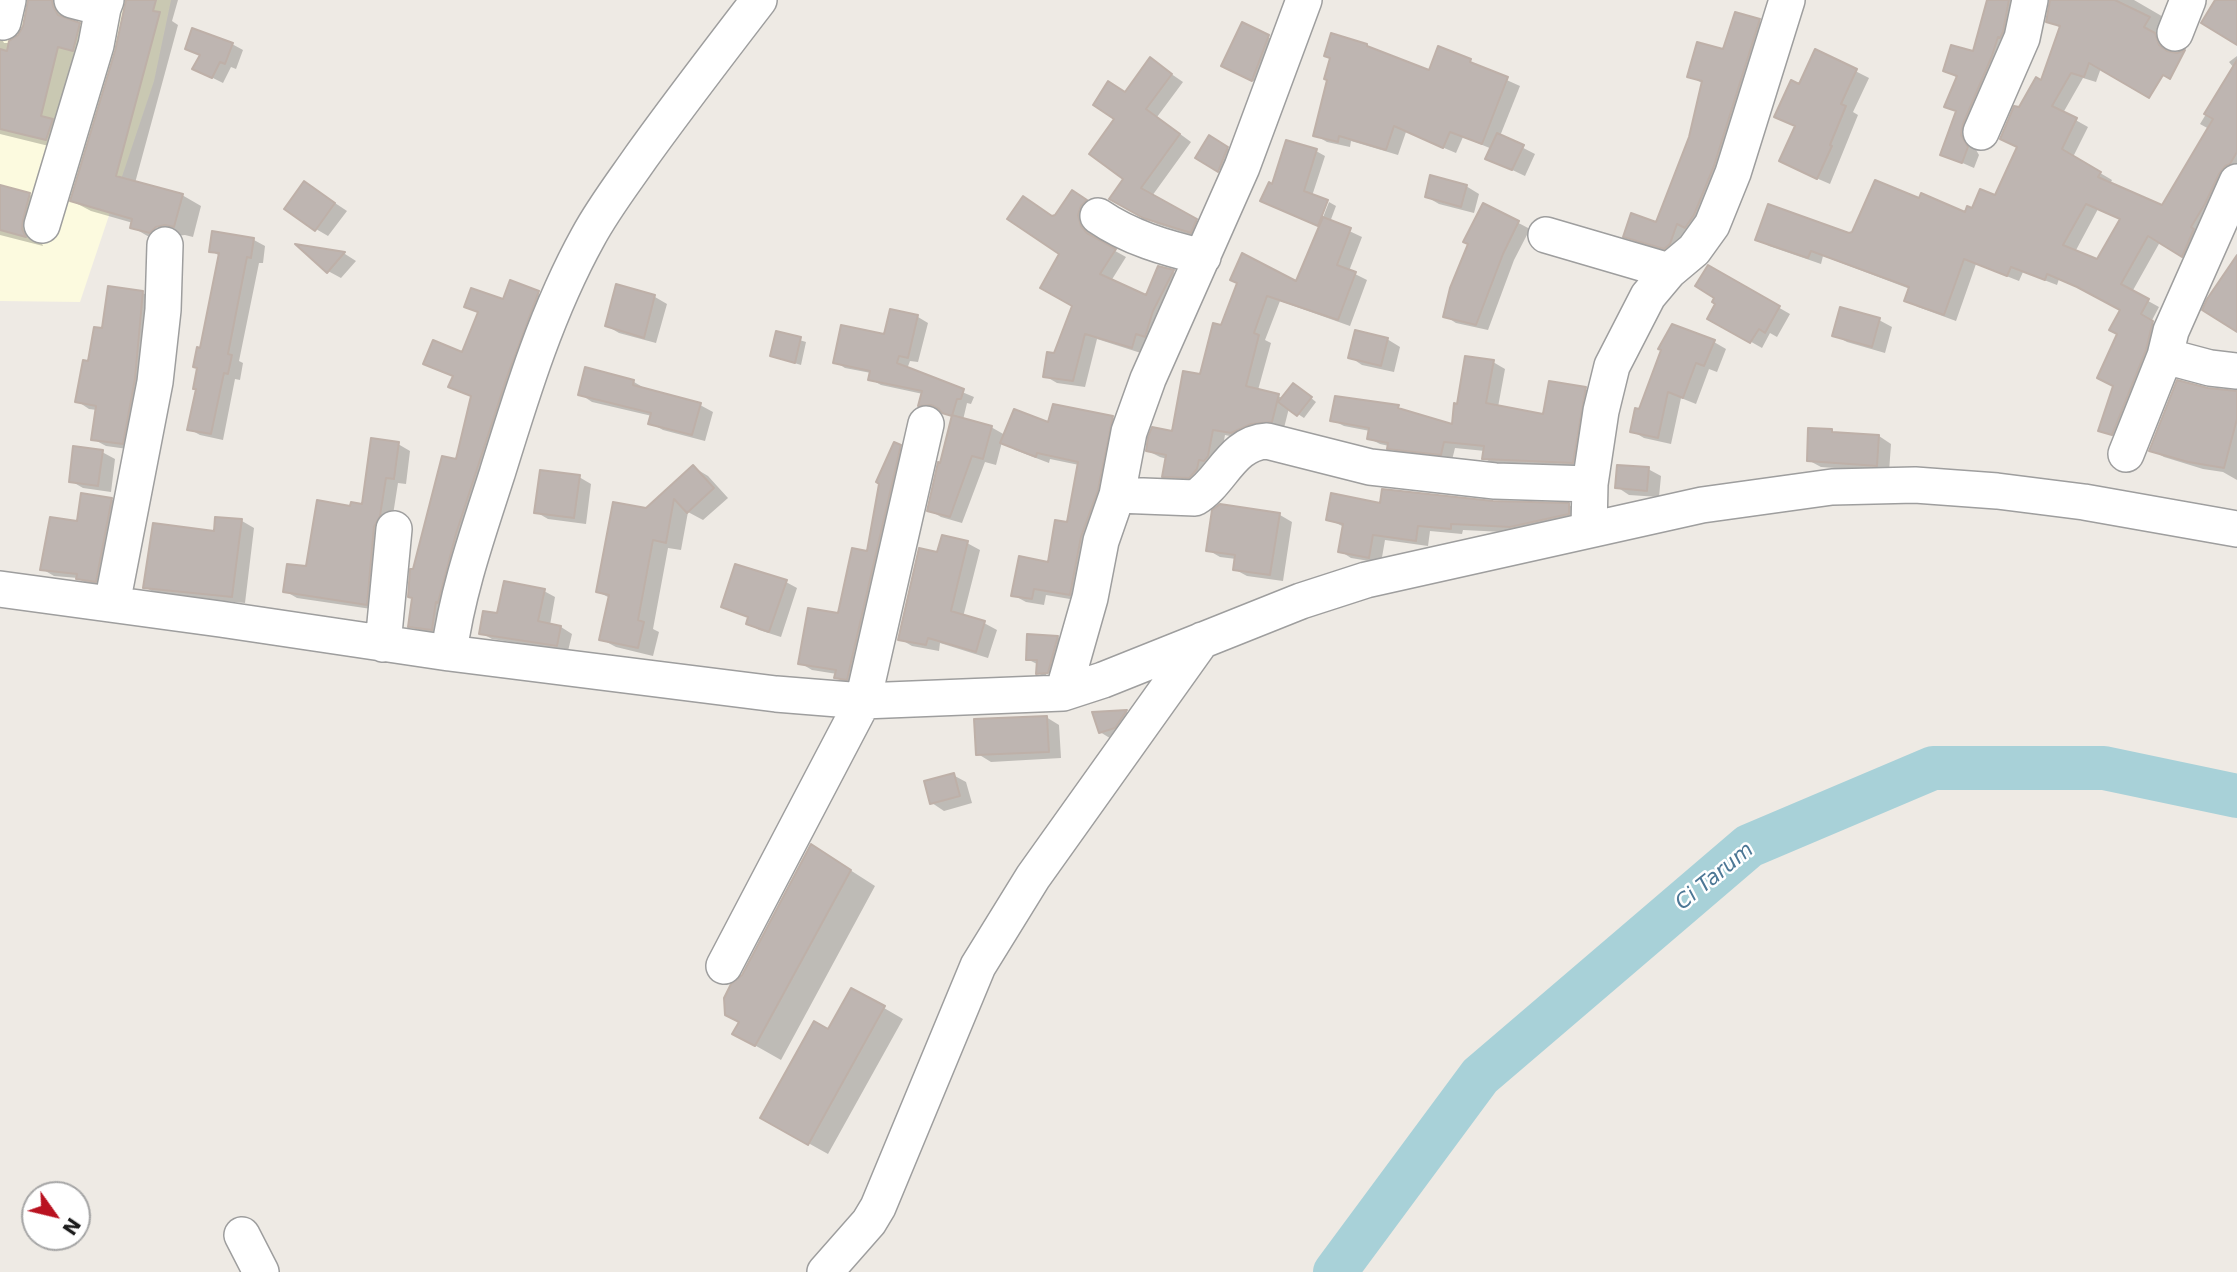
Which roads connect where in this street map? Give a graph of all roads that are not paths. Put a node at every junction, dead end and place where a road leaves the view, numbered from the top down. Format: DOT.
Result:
graph roads {
  1 [pos="759,0"];
  2 [pos="1304,0"];
  3 [pos="1787,0"];
  4 [pos="2030,0"];
  5 [pos="2188,0"];
  6 [pos="94,3"];
  7 [pos="2175,33"];
  8 [pos="1981,132"];
  9 [pos="2237,182"];
  10 [pos="1098,216"];
  11 [pos="42,225"];
  12 [pos="1546,235"];
  13 [pos="165,245"];
  14 [pos="1203,257"];
  15 [pos="1669,271"];
  16 [pos="2165,356"];
  17 [pos="2237,371"];
  18 [pos="926,424"];
  19 [pos="2126,454"];
  20 [pos="1590,484"];
  21 [pos="1116,495"];
  22 [pos="394,529"];
  23 [pos="1589,529"];
  24 [pos="2237,529"];
  25 [pos="0,589"];
  26 [pos="113,604"];
  27 [pos="1202,640"];
  28 [pos="383,644"];
  29 [pos="449,653"];
  30 [pos="1063,693"];
  31 [pos="863,701"];
  32 [pos="724,966"];
  33 [pos="242,1235"];
  34 [pos="261,1272"];
  35 [pos="825,1272"];
  1 -- 29 [label="street"];
  2 -- 14 [label="street"];
  3 -- 15 [label="street"];
  4 -- 8 [label="street"];
  5 -- 7 [label="street"];
  6 -- 11 [label="street"];
  9 -- 16 [label="street"];
  10 -- 14 [label="street"];
  12 -- 15 [label="street"];
  13 -- 26 [label="street"];
  14 -- 21 [label="street"];
  15 -- 20 [label="street"];
  16 -- 17 [label="street"];
  16 -- 19 [label="street"];
  18 -- 31 [label="street"];
  20 -- 21 [label="street"];
  20 -- 23 [label="street"];
  21 -- 30 [label="street"];
  22 -- 28 [label="street"];
  23 -- 24 [label="street"];
  23 -- 27 [label="street"];
  25 -- 26 [label="street"];
  26 -- 28 [label="street"];
  27 -- 30 [label="street"];
  27 -- 35 [label="street"];
  28 -- 29 [label="street"];
  29 -- 31 [label="street"];
  30 -- 31 [label="street"];
  31 -- 32 [label="street"];
  33 -- 34 [label="street"];
}
